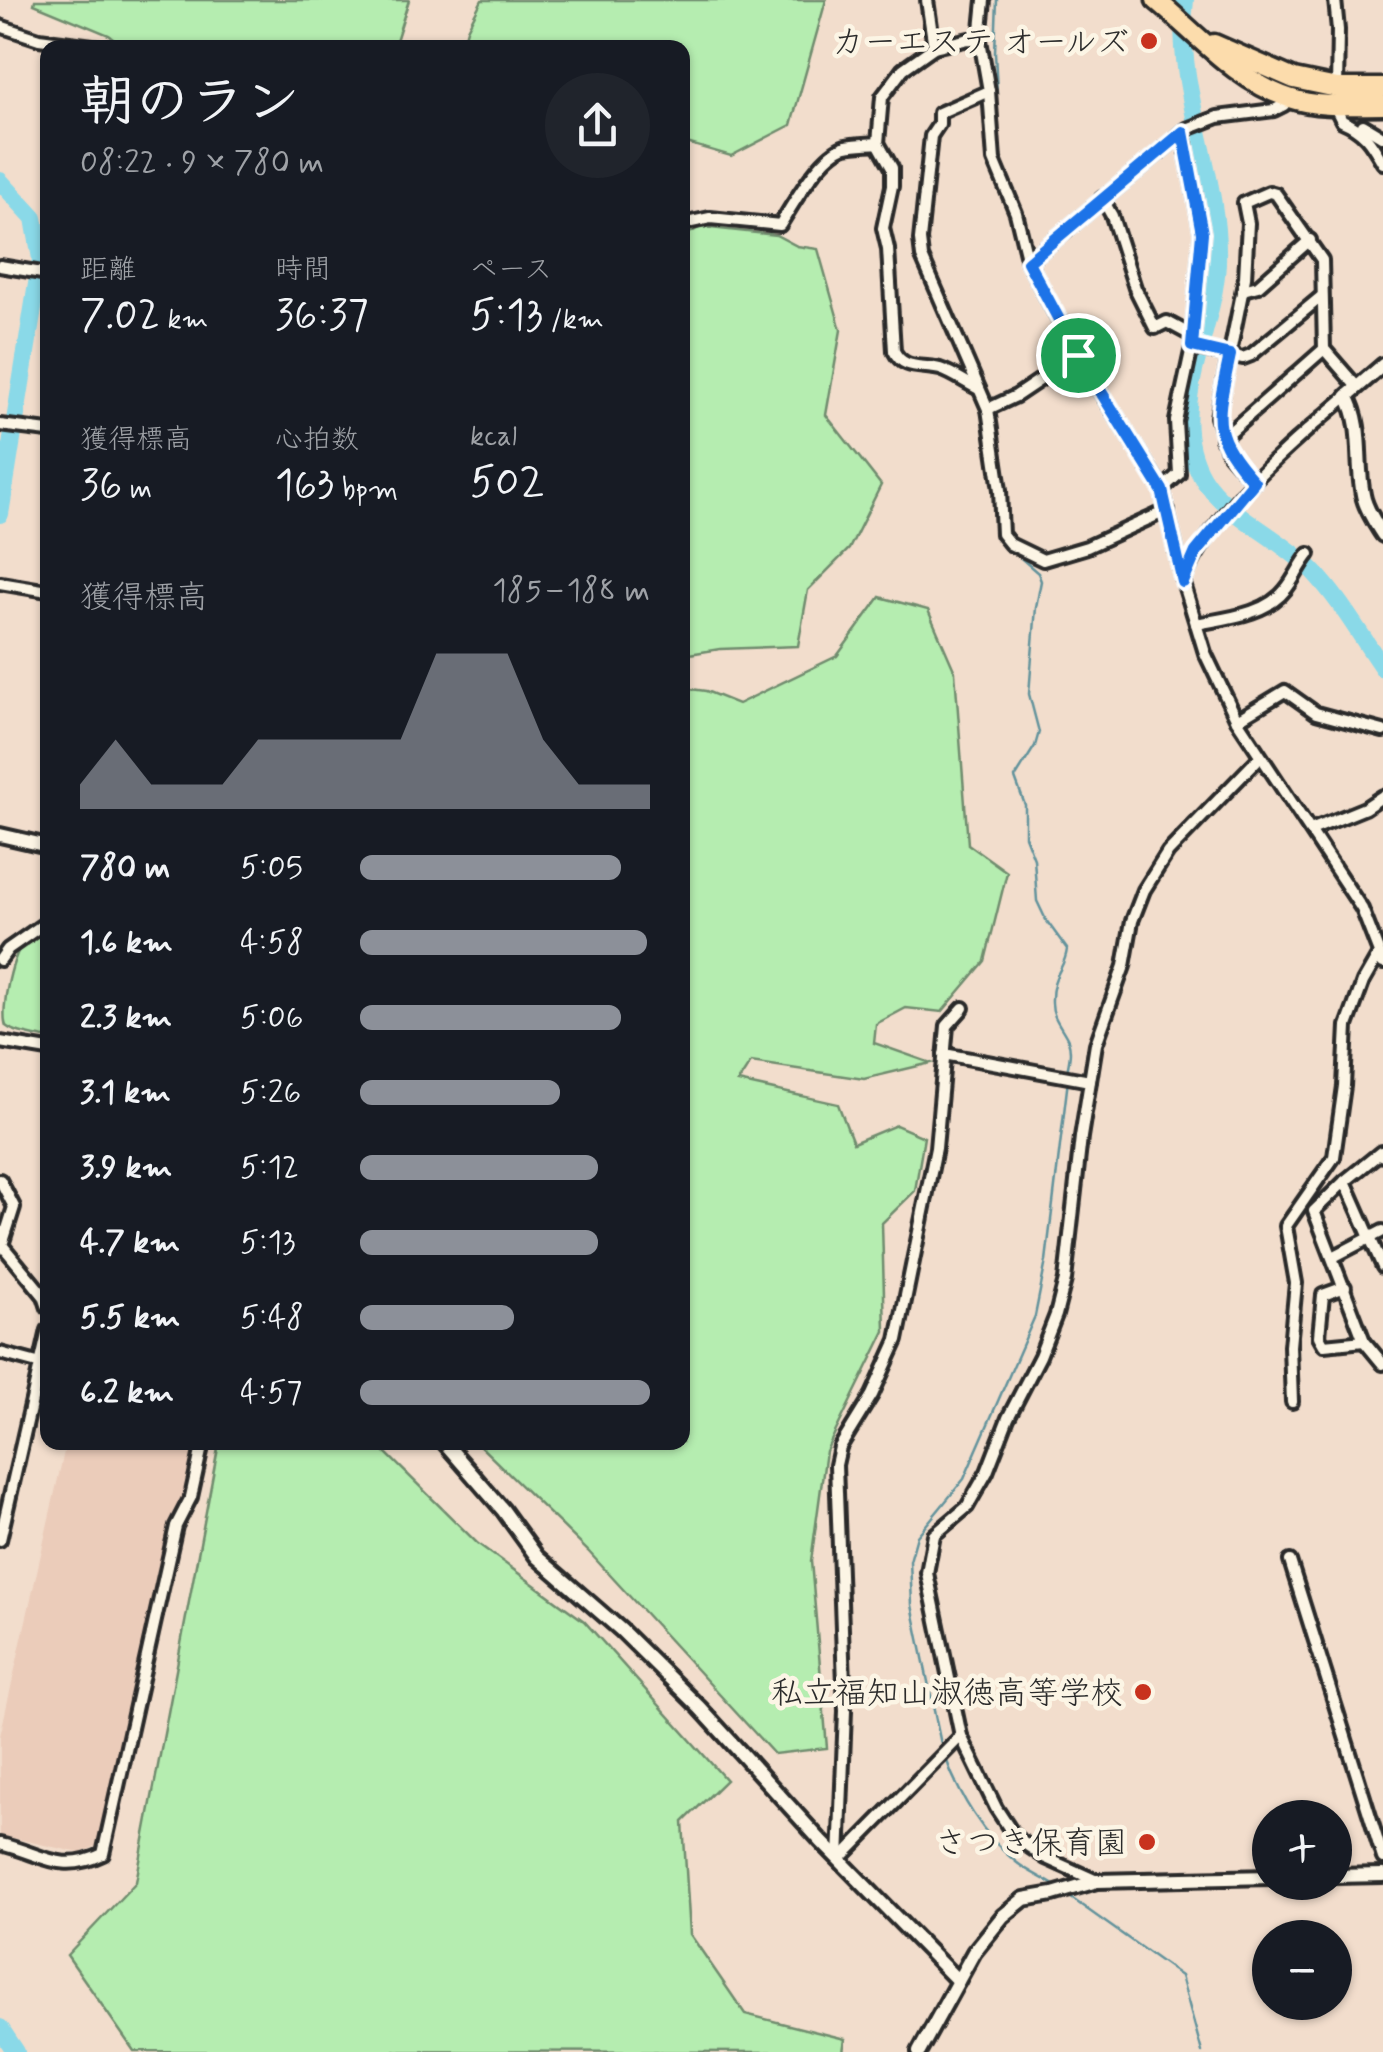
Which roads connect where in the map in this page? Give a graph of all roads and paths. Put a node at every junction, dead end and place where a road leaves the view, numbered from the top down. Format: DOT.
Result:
graph roads {
  1 [pos="928,0"];
  2 [pos="984,0"];
  3 [pos="1335,0"];
  4 [pos="1167,8"];
  5 [pos="0,26"];
  6 [pos="40,40"];
  7 [pos="980,40"];
  8 [pos="1204,40"];
  9 [pos="934,48"];
  10 [pos="1383,88"];
  11 [pos="988,91"];
  12 [pos="1286,97"];
  13 [pos="1336,97"];
  14 [pos="1383,105"];
  15 [pos="1183,132"];
  16 [pos="1383,137"];
  17 [pos="878,143"];
  18 [pos="1383,163"];
  19 [pos="1102,198"];
  20 [pos="690,222"];
  21 [pos="1310,240"];
  22 [pos="1028,262"];
  23 [pos="0,266"];
  24 [pos="40,273"];
  25 [pos="1243,290"];
  26 [pos="1322,296"];
  27 [pos="1192,341"];
  28 [pos="1324,349"];
  29 [pos="1078,355"];
  30 [pos="1230,355"];
  31 [pos="1383,364"];
  32 [pos="980,389"];
  33 [pos="1352,391"];
  34 [pos="988,410"];
  35 [pos="0,425"];
  36 [pos="40,430"];
  37 [pos="1222,439"];
  38 [pos="1254,482"];
  39 [pos="1162,490"];
  40 [pos="1168,510"];
  41 [pos="1383,535"];
  42 [pos="1308,554"];
  43 [pos="1183,582"];
  44 [pos="0,584"];
  45 [pos="40,590"];
  46 [pos="1196,624"];
  47 [pos="1237,720"];
  48 [pos="1383,731"];
  49 [pos="1259,758"];
  50 [pos="1383,796"];
  51 [pos="1311,830"];
  52 [pos="0,835"];
  53 [pos="40,844"];
  54 [pos="1383,926"];
  55 [pos="40,927"];
  56 [pos="1375,941"];
  57 [pos="1381,958"];
  58 [pos="0,960"];
  59 [pos="963,1008"];
  60 [pos="0,1042"];
  61 [pos="40,1049"];
  62 [pos="944,1054"];
  63 [pos="1090,1081"];
  64 [pos="1383,1156"];
  65 [pos="0,1180"];
  66 [pos="1345,1180"];
  67 [pos="0,1204"];
  68 [pos="14,1207"];
  69 [pos="1383,1231"];
  70 [pos="1372,1238"];
  71 [pos="1333,1257"];
  72 [pos="1383,1268"];
  73 [pos="1345,1286"];
  74 [pos="40,1291"];
  75 [pos="1364,1341"];
  76 [pos="0,1353"];
  77 [pos="40,1363"];
  78 [pos="1383,1364"];
  79 [pos="40,1372"];
  80 [pos="1292,1402"];
  81 [pos="201,1450"];
  82 [pos="451,1450"];
  83 [pos="0,1540"];
  84 [pos="1290,1561"];
  85 [pos="961,1736"];
  86 [pos="0,1844"];
  87 [pos="1383,1858"];
  88 [pos="839,1860"];
  89 [pos="1383,1875"];
  90 [pos="1352,1876"];
  91 [pos="1252,1877"];
  92 [pos="1097,1881"];
  93 [pos="958,1981"];
  94 [pos="919,2052"];
  1 -- 9 [label="street"];
  2 -- 7 [label="street"];
  3 -- 13 [label="street"];
  4 -- 8 [label="highway"];
  5 -- 6 [label="street"];
  7 -- 9 [label="street"];
  7 -- 11 [label="street"];
  8 -- 12 [label="highway"];
  8 -- 13 [label="highway"];
  9 -- 17 [label="street"];
  10 -- 13 [label="highway"];
  11 -- 22 [label="street"];
  11 -- 32 [label="street"];
  12 -- 13 [label="highway"];
  12 -- 15 [label="street"];
  13 -- 14 [label="highway"];
  13 -- 16 [label="street"];
  13 -- 18 [label="street"];
  15 -- 19 [label="street"];
  15 -- 27 [label="street"];
  17 -- 20 [label="street"];
  17 -- 32 [label="street"];
  19 -- 22 [label="street"];
  19 -- 27 [label="street"];
  21 -- 25 [label="street"];
  21 -- 25 [label="street"];
  21 -- 26 [label="street"];
  22 -- 29 [label="street"];
  23 -- 24 [label="street"];
  25 -- 30 [label="street"];
  26 -- 28 [label="street"];
  26 -- 30 [label="street"];
  27 -- 30 [label="street"];
  27 -- 39 [label="street"];
  28 -- 33 [label="street"];
  28 -- 37 [label="street"];
  29 -- 34 [label="street"];
  29 -- 39 [label="street"];
  30 -- 37 [label="street"];
  31 -- 33 [label="street"];
  32 -- 34 [label="street"];
  33 -- 38 [label="street"];
  33 -- 41 [label="street"];
  34 -- 40 [label="street"];
  35 -- 36 [label="street"];
  37 -- 38 [label="street"];
  38 -- 43 [label="street"];
  39 -- 40 [label="street"];
  40 -- 43 [label="street"];
  42 -- 46 [label="street"];
  43 -- 46 [label="street"];
  44 -- 45 [label="street"];
  46 -- 47 [label="street"];
  47 -- 48 [label="street"];
  47 -- 49 [label="street"];
  49 -- 51 [label="street"];
  49 -- 63 [label="street"];
  50 -- 51 [label="street"];
  51 -- 56 [label="street"];
  52 -- 53 [label="street"];
  54 -- 56 [label="street"];
  55 -- 58 [label="street"];
  56 -- 57 [label="street"];
  57 -- 80 [label="street"];
  59 -- 62 [label="street"];
  60 -- 61 [label="street"];
  62 -- 63 [label="street"];
  62 -- 88 [label="street"];
  63 -- 85 [label="street"];
  64 -- 66 [label="street"];
  65 -- 68 [label="street"];
  66 -- 70 [label="street"];
  66 -- 71 [label="street"];
  67 -- 68 [label="street"];
  68 -- 74 [label="street"];
  69 -- 70 [label="street"];
  70 -- 71 [label="street"];
  70 -- 72 [label="street"];
  71 -- 73 [label="street"];
  73 -- 75 [label="street"];
  73 -- 75 [label="street"];
  75 -- 78 [label="street"];
  76 -- 77 [label="street"];
  79 -- 83 [label="street"];
  81 -- 86 [label="street"];
  82 -- 88 [label="street"];
  84 -- 87 [label="street"];
  85 -- 88 [label="street"];
  85 -- 92 [label="street"];
  88 -- 93 [label="street"];
  89 -- 90 [label="street"];
  91 -- 92 [label="street"];
  92 -- 93 [label="street"];
  93 -- 94 [label="street"];
}
